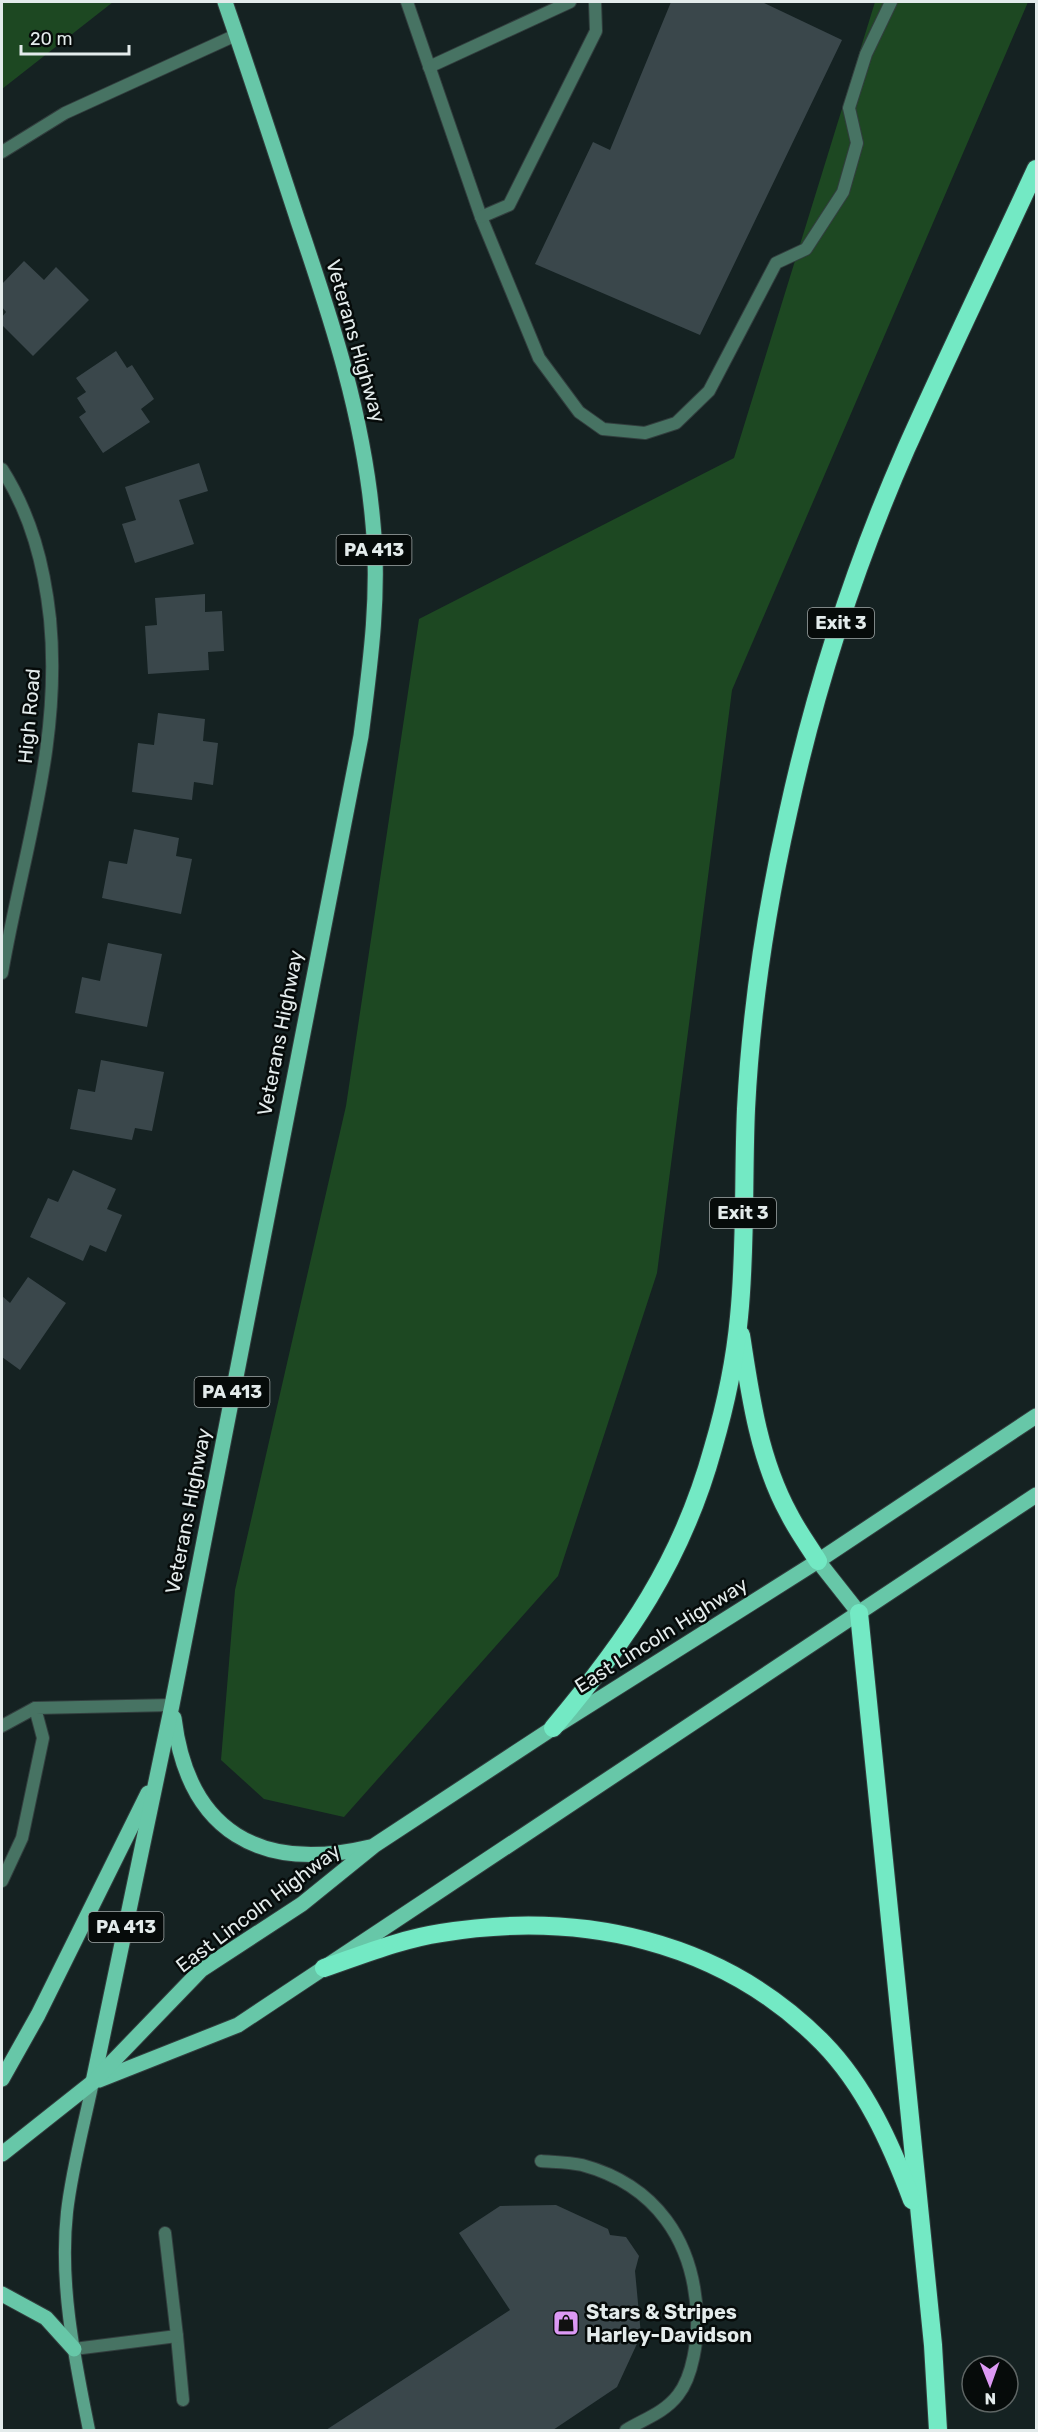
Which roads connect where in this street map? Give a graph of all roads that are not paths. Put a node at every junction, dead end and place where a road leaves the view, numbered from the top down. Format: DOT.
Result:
graph roads {
  1 [pos="225,2"];
  2 [pos="407,2"];
  3 [pos="570,2"];
  4 [pos="595,2"];
  5 [pos="891,2"];
  6 [pos="236,35"];
  7 [pos="429,67"];
  8 [pos="2,152"];
  9 [pos="1036,169"];
  10 [pos="481,217"];
  11 [pos="2,469"];
  12 [pos="2,973"];
  13 [pos="739,1318"];
  14 [pos="1036,1416"];
  15 [pos="1036,1495"];
  16 [pos="818,1561"];
  17 [pos="859,1612"];
  18 [pos="172,1706"];
  19 [pos="35,1708"];
  20 [pos="2,1726"];
  21 [pos="553,1728"];
  22 [pos="158,1772"];
  23 [pos="375,1845"];
  24 [pos="2,1881"];
  25 [pos="324,1968"];
  26 [pos="2,2079"];
  27 [pos="93,2082"];
  28 [pos="2,2154"];
  29 [pos="541,2161"];
  30 [pos="921,2225"];
  31 [pos="165,2233"];
  32 [pos="2,2294"];
  33 [pos="177,2336"];
  34 [pos="74,2349"];
  35 [pos="183,2400"];
  36 [pos="89,2430"];
  37 [pos="626,2430"];
  38 [pos="938,2430"];
  1 -- 6 [label="main road, Veterans Highway / PA 413"];
  2 -- 7 [label="street"];
  3 -- 7 [label="street"];
  4 -- 10 [label="street"];
  5 -- 10 [label="street"];
  6 -- 8 [label="street"];
  6 -- 18 [label="main road, Veterans Highway / PA 413"];
  7 -- 10 [label="street"];
  9 -- 13 [label="highway, Exit 3"];
  11 -- 12 [label="street, High Road"];
  13 -- 16 [label="highway"];
  13 -- 21 [label="highway"];
  14 -- 16 [label="main road, East Lincoln Highway"];
  15 -- 17 [label="main road"];
  16 -- 17 [label="main road"];
  16 -- 21 [label="main road, East Lincoln Highway"];
  17 -- 25 [label="main road"];
  17 -- 30 [label="highway"];
  18 -- 19 [label="street"];
  18 -- 22 [label="main road, Veterans Highway / PA 413"];
  18 -- 23 [label="main road, PA 413"];
  19 -- 20 [label="street"];
  19 -- 24 [label="street"];
  21 -- 23 [label="main road, East Lincoln Highway"];
  22 -- 26 [label="main road"];
  22 -- 27 [label="main road, Veterans Highway / PA 413"];
  23 -- 27 [label="main road, East Lincoln Highway"];
  25 -- 27 [label="main road"];
  25 -- 30 [label="highway"];
  27 -- 28 [label="main road"];
  27 -- 34 [label="main road"];
  29 -- 37 [label="street"];
  30 -- 38 [label="highway"];
  31 -- 33 [label="street"];
  32 -- 34 [label="main road"];
  33 -- 34 [label="street"];
  33 -- 35 [label="street"];
  34 -- 36 [label="main road"];
}
